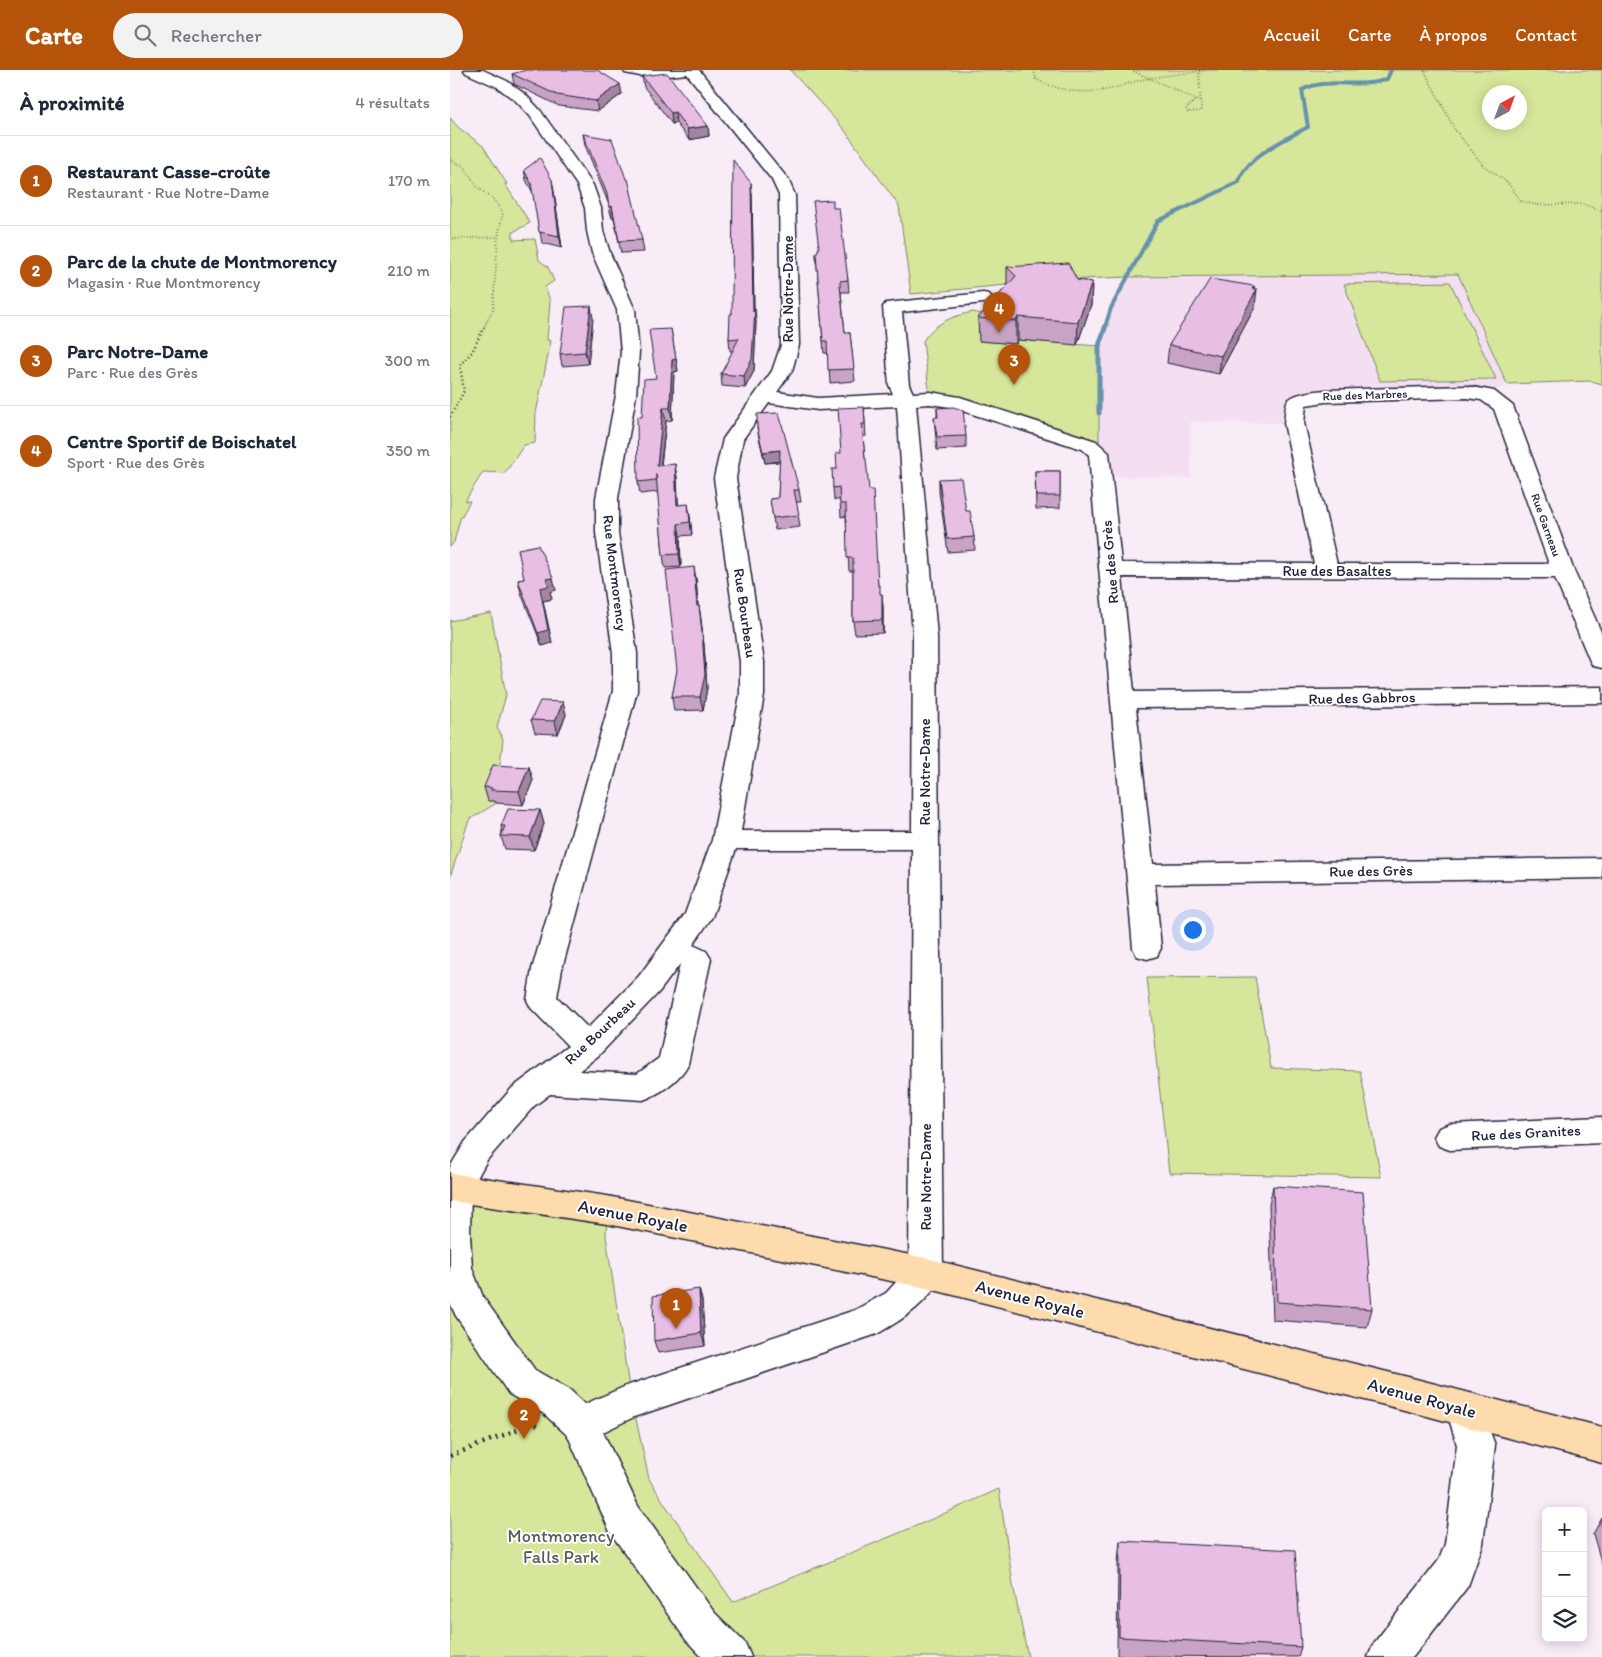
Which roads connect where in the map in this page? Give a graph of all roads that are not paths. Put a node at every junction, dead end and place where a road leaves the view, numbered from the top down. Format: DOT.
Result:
graph roads {
  1 [pos="471,70"];
  2 [pos="630,70"];
  3 [pos="685,70"];
  4 [pos="691,70"];
  5 [pos="983,298"];
  6 [pos="1486,395"];
  7 [pos="763,396"];
  8 [pos="906,400"];
  9 [pos="1111,570"];
  10 [pos="1327,571"];
  11 [pos="1563,571"];
  12 [pos="1602,660"];
  13 [pos="1602,695"];
  14 [pos="1122,700"];
  15 [pos="726,840"];
  16 [pos="925,840"];
  17 [pos="1602,868"];
  18 [pos="1140,874"];
  19 [pos="675,948"];
  20 [pos="1147,948"];
  21 [pos="588,1047"];
  22 [pos="543,1081"];
  23 [pos="1602,1130"];
  24 [pos="1450,1137"];
  25 [pos="452,1187"];
  26 [pos="926,1273"];
  27 [pos="1464,1409"];
  28 [pos="581,1424"];
  29 [pos="1602,1445"];
  30 [pos="731,1657"];
  31 [pos="1388,1657"];
  1 -- 21 [label="street, Rue Montmorency"];
  2 -- 3 [label="street"];
  4 -- 7 [label="street, Rue Notre-Dame"];
  5 -- 8 [label="street, Rue Notre-Dame"];
  6 -- 10 [label="street, Rue des Marbres"];
  6 -- 11 [label="street, Rue Garneau"];
  7 -- 8 [label="street"];
  7 -- 15 [label="street, Rue Bourbeau"];
  8 -- 9 [label="street, Rue des Grès"];
  8 -- 16 [label="street, Rue Notre-Dame"];
  9 -- 10 [label="street, Rue des Basaltes"];
  9 -- 14 [label="street, Rue des Grès"];
  10 -- 11 [label="street, Rue des Basaltes"];
  11 -- 12 [label="street, Rue Garneau"];
  13 -- 14 [label="street, Rue des Gabbros"];
  14 -- 18 [label="street, Rue des Grès"];
  15 -- 16 [label="street"];
  15 -- 19 [label="street, Rue Bourbeau"];
  16 -- 26 [label="street, Rue Notre-Dame"];
  17 -- 18 [label="street, Rue des Grès"];
  18 -- 20 [label="street, Rue des Grès"];
  19 -- 21 [label="street, Rue Bourbeau"];
  19 -- 22 [label="street"];
  21 -- 22 [label="street, Rue Bourbeau"];
  22 -- 25 [label="street, Rue Bourbeau"];
  23 -- 24 [label="street, Rue des Granites"];
  25 -- 26 [label="main road, Avenue Royale"];
  25 -- 28 [label="street, Rue Bourbeau"];
  26 -- 27 [label="main road, Avenue Royale"];
  26 -- 28 [label="street"];
  27 -- 29 [label="main road, Avenue Royale"];
  27 -- 31 [label="street"];
  28 -- 30 [label="street"];
}
